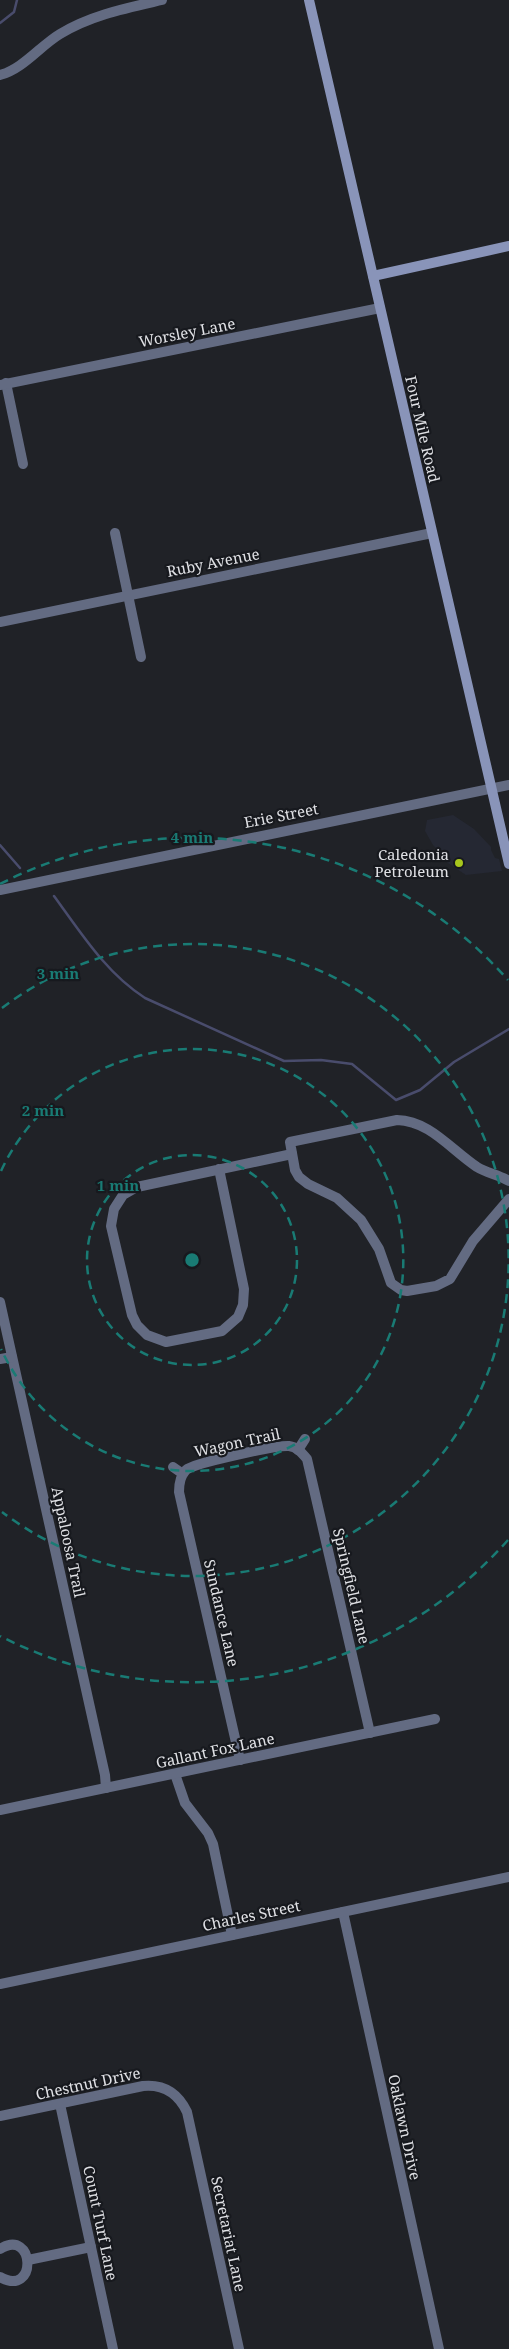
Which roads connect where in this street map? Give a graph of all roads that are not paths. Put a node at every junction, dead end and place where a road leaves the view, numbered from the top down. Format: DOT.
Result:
graph roads {
  1 [pos="162,0"];
  2 [pos="309,0"];
  3 [pos="0,75"];
  4 [pos="509,246"];
  5 [pos="373,276"];
  6 [pos="380,308"];
  7 [pos="3,384"];
  8 [pos="23,464"];
  9 [pos="115,533"];
  10 [pos="432,533"];
  11 [pos="129,595"];
  12 [pos="0,622"];
  13 [pos="141,656"];
  14 [pos="509,785"];
  15 [pos="492,788"];
  16 [pos="509,864"];
  17 [pos="0,890"];
  18 [pos="292,1154"];
  19 [pos="218,1169"];
  20 [pos="509,1181"];
  21 [pos="509,1199"];
  22 [pos="0,1302"];
  23 [pos="12,1357"];
  24 [pos="0,1359"];
  25 [pos="305,1439"];
  26 [pos="298,1450"];
  27 [pos="173,1467"];
  28 [pos="183,1474"];
  29 [pos="435,1719"];
  30 [pos="370,1733"];
  31 [pos="240,1760"];
  32 [pos="175,1774"];
  33 [pos="106,1788"];
  34 [pos="0,1810"];
  35 [pos="509,1877"];
  36 [pos="343,1912"];
  37 [pos="232,1935"];
  38 [pos="0,1984"];
  39 [pos="60,2104"];
  40 [pos="0,2116"];
  41 [pos="190,2124"];
  42 [pos="91,2247"];
  43 [pos="0,2249"];
  44 [pos="28,2260"];
  45 [pos="0,2277"];
  46 [pos="114,2349"];
  47 [pos="239,2349"];
  48 [pos="439,2349"];
  1 -- 3 [label="street"];
  2 -- 5 [label="main road, Four Mile Road"];
  4 -- 5 [label="main road"];
  5 -- 6 [label="main road, Four Mile Road"];
  6 -- 7 [label="street, Worsley Lane"];
  6 -- 10 [label="main road, Four Mile Road"];
  7 -- 8 [label="street"];
  9 -- 11 [label="street"];
  10 -- 11 [label="street, Ruby Avenue"];
  10 -- 15 [label="main road, Four Mile Road"];
  11 -- 12 [label="street, Ruby Avenue"];
  11 -- 13 [label="street"];
  14 -- 15 [label="street, Erie Street"];
  15 -- 16 [label="main road, Four Mile Road"];
  15 -- 17 [label="street, Erie Street"];
  18 -- 19 [label="street"];
  18 -- 20 [label="street"];
  18 -- 21 [label="street"];
  19 -- 19 [label="street"];
  22 -- 23 [label="street, Appaloosa Trail"];
  23 -- 24 [label="street"];
  23 -- 33 [label="street, Appaloosa Trail"];
  25 -- 26 [label="street"];
  26 -- 28 [label="street, Wagon Trail"];
  26 -- 30 [label="street, Springfield Lane"];
  27 -- 28 [label="street"];
  28 -- 31 [label="street, Sundance Lane"];
  29 -- 30 [label="street, Gallant Fox Lane"];
  30 -- 31 [label="street, Gallant Fox Lane"];
  31 -- 32 [label="street, Gallant Fox Lane"];
  32 -- 33 [label="street, Gallant Fox Lane"];
  32 -- 37 [label="street"];
  33 -- 34 [label="street, Gallant Fox Lane"];
  35 -- 36 [label="street, Charles Street"];
  36 -- 37 [label="street, Charles Street"];
  36 -- 48 [label="street, Oaklawn Drive"];
  37 -- 38 [label="street, Charles Street"];
  39 -- 40 [label="street, Chestnut Drive"];
  39 -- 41 [label="street, Chestnut Drive"];
  39 -- 42 [label="street, Count Turf Lane"];
  41 -- 47 [label="street, Secretariat Lane"];
  42 -- 44 [label="street"];
  42 -- 46 [label="street, Count Turf Lane"];
  43 -- 44 [label="street"];
  44 -- 45 [label="street"];
}
